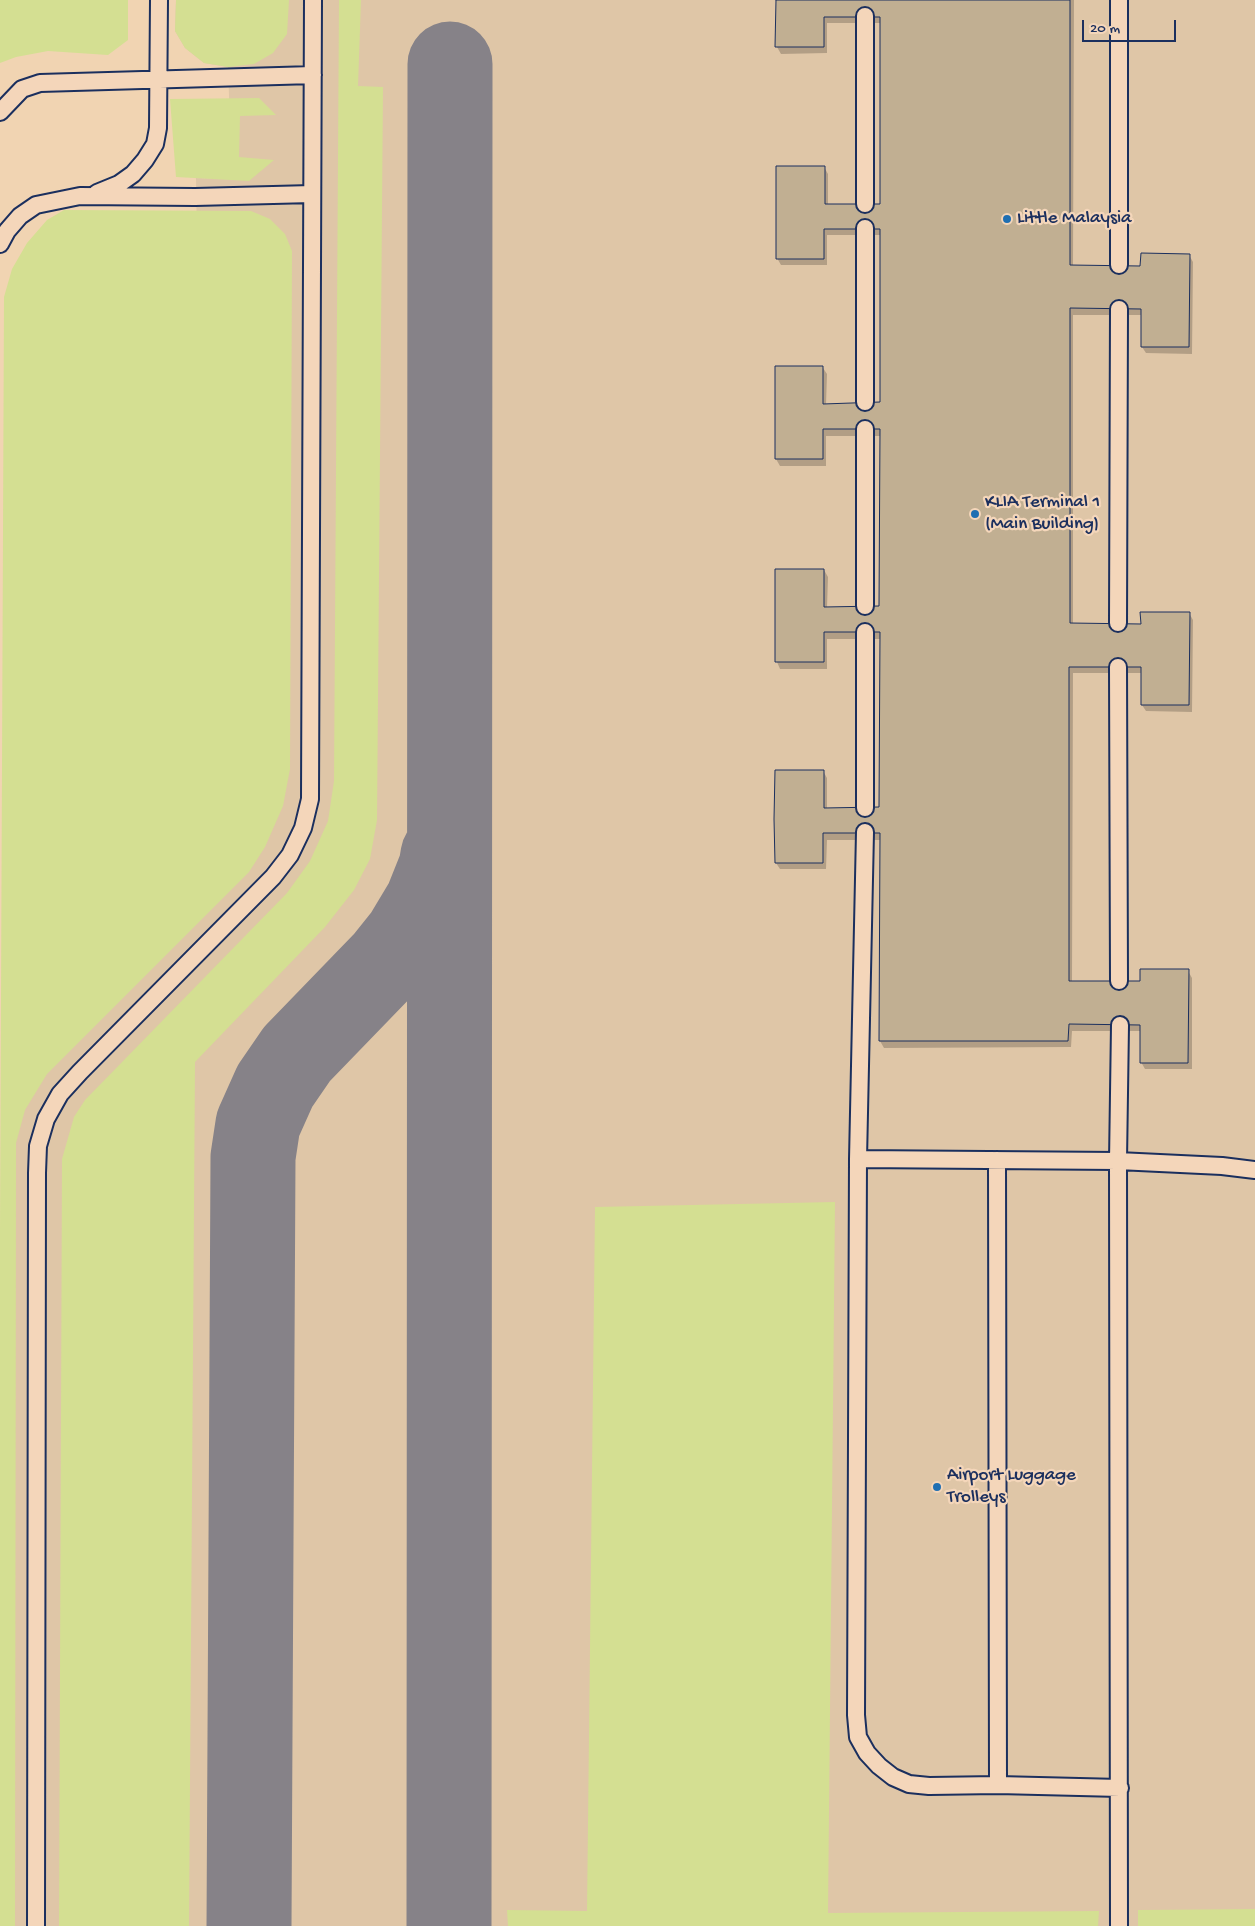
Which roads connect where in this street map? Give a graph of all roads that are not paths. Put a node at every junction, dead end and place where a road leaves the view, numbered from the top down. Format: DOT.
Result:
graph roads {
  1 [pos="159,0"];
  2 [pos="313,0"];
  3 [pos="1119,0"];
  4 [pos="866,16"];
  5 [pos="313,75"];
  6 [pos="159,80"];
  7 [pos="0,112"];
  8 [pos="312,194"];
  9 [pos="80,196"];
  10 [pos="865,204"];
  11 [pos="865,228"];
  12 [pos="0,244"];
  13 [pos="1119,265"];
  14 [pos="1119,309"];
  15 [pos="865,402"];
  16 [pos="865,429"];
  17 [pos="865,606"];
  18 [pos="1118,623"];
  19 [pos="865,632"];
  20 [pos="1118,667"];
  21 [pos="865,808"];
  22 [pos="865,832"];
  23 [pos="1119,981"];
  24 [pos="1120,1025"];
  25 [pos="858,1159"];
  26 [pos="997,1160"];
  27 [pos="1118,1160"];
  28 [pos="1255,1170"];
  29 [pos="998,1785"];
  30 [pos="1120,1788"];
  31 [pos="36,1926"];
  32 [pos="1119,1926"];
  1 -- 6 [label="lane"];
  2 -- 5 [label="lane"];
  3 -- 13 [label="lane"];
  4 -- 10 [label="lane"];
  5 -- 6 [label="lane"];
  5 -- 8 [label="lane"];
  6 -- 7 [label="lane"];
  6 -- 9 [label="lane"];
  8 -- 9 [label="lane"];
  8 -- 31 [label="lane"];
  9 -- 12 [label="lane"];
  11 -- 15 [label="lane"];
  14 -- 18 [label="lane"];
  16 -- 17 [label="lane"];
  19 -- 21 [label="lane"];
  20 -- 23 [label="lane"];
  22 -- 25 [label="lane"];
  24 -- 27 [label="lane"];
  25 -- 26 [label="lane"];
  25 -- 29 [label="lane"];
  26 -- 27 [label="lane"];
  26 -- 29 [label="lane"];
  27 -- 28 [label="lane"];
  27 -- 30 [label="lane"];
  29 -- 30 [label="lane"];
  30 -- 32 [label="lane"];
}
